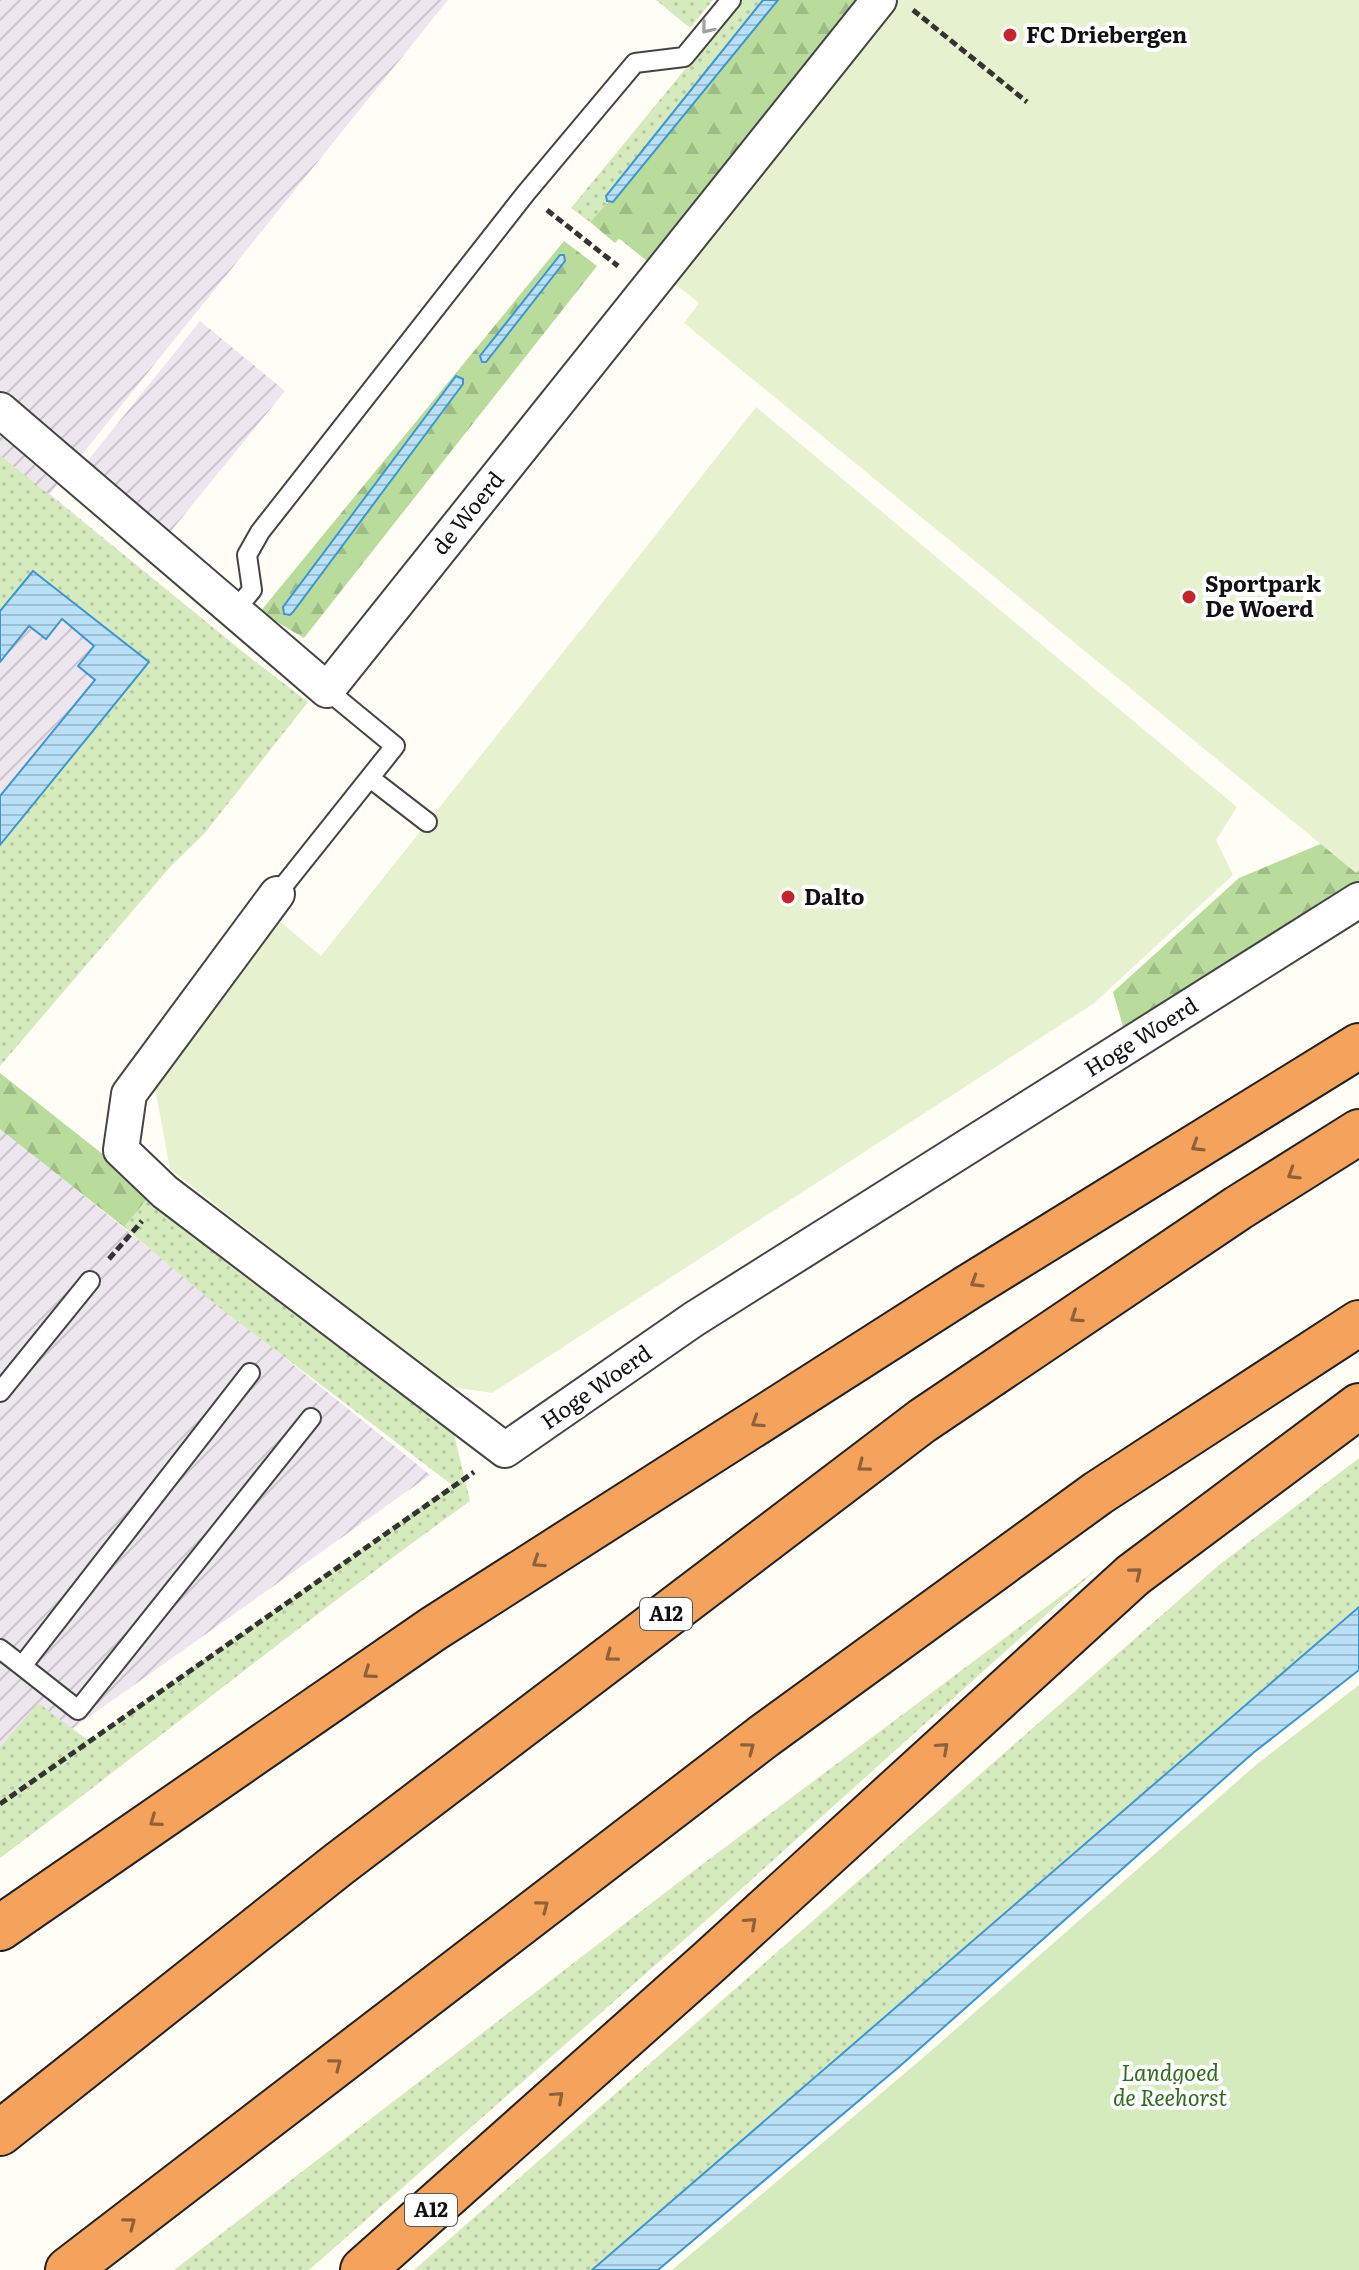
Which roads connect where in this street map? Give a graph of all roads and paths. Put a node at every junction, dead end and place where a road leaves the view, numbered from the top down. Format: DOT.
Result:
graph roads {
  1 [pos="731,0"];
  2 [pos="893,3"];
  3 [pos="1027,102"];
  4 [pos="526,193"];
  5 [pos="647,289"];
  6 [pos="0,410"];
  7 [pos="234,611"];
  8 [pos="327,690"];
  9 [pos="370,778"];
  10 [pos="427,822"];
  11 [pos="277,894"];
  12 [pos="1359,900"];
  13 [pos="1359,1046"];
  14 [pos="1359,1132"];
  15 [pos="90,1281"];
  16 [pos="1359,1323"];
  17 [pos="250,1373"];
  18 [pos="0,1392"];
  19 [pos="1359,1406"];
  20 [pos="311,1418"];
  21 [pos="505,1450"];
  22 [pos="0,1649"];
  23 [pos="22,1666"];
  24 [pos="0,1804"];
  25 [pos="0,1928"];
  26 [pos="0,2133"];
  27 [pos="68,2270"];
  28 [pos="363,2270"];
  1 -- 4 [label="lane, one-way"];
  2 -- 3 [label="path"];
  2 -- 5 [label="street, de Woerd"];
  4 -- 5 [label="path"];
  4 -- 7 [label="lane"];
  5 -- 8 [label="street, de Woerd"];
  6 -- 7 [label="street"];
  7 -- 8 [label="street"];
  8 -- 9 [label="lane"];
  9 -- 10 [label="lane"];
  9 -- 11 [label="lane"];
  11 -- 21 [label="street"];
  12 -- 21 [label="street, Hoge Woerd"];
  13 -- 25 [label="highway, one-way"];
  14 -- 26 [label="highway, A12, one-way"];
  15 -- 18 [label="lane"];
  27 -- 16 [label="highway, one-way"];
  17 -- 23 [label="lane"];
  28 -- 19 [label="highway, A12, one-way"];
  20 -- 23 [label="lane"];
  21 -- 24 [label="path"];
  22 -- 23 [label="lane"];
}
